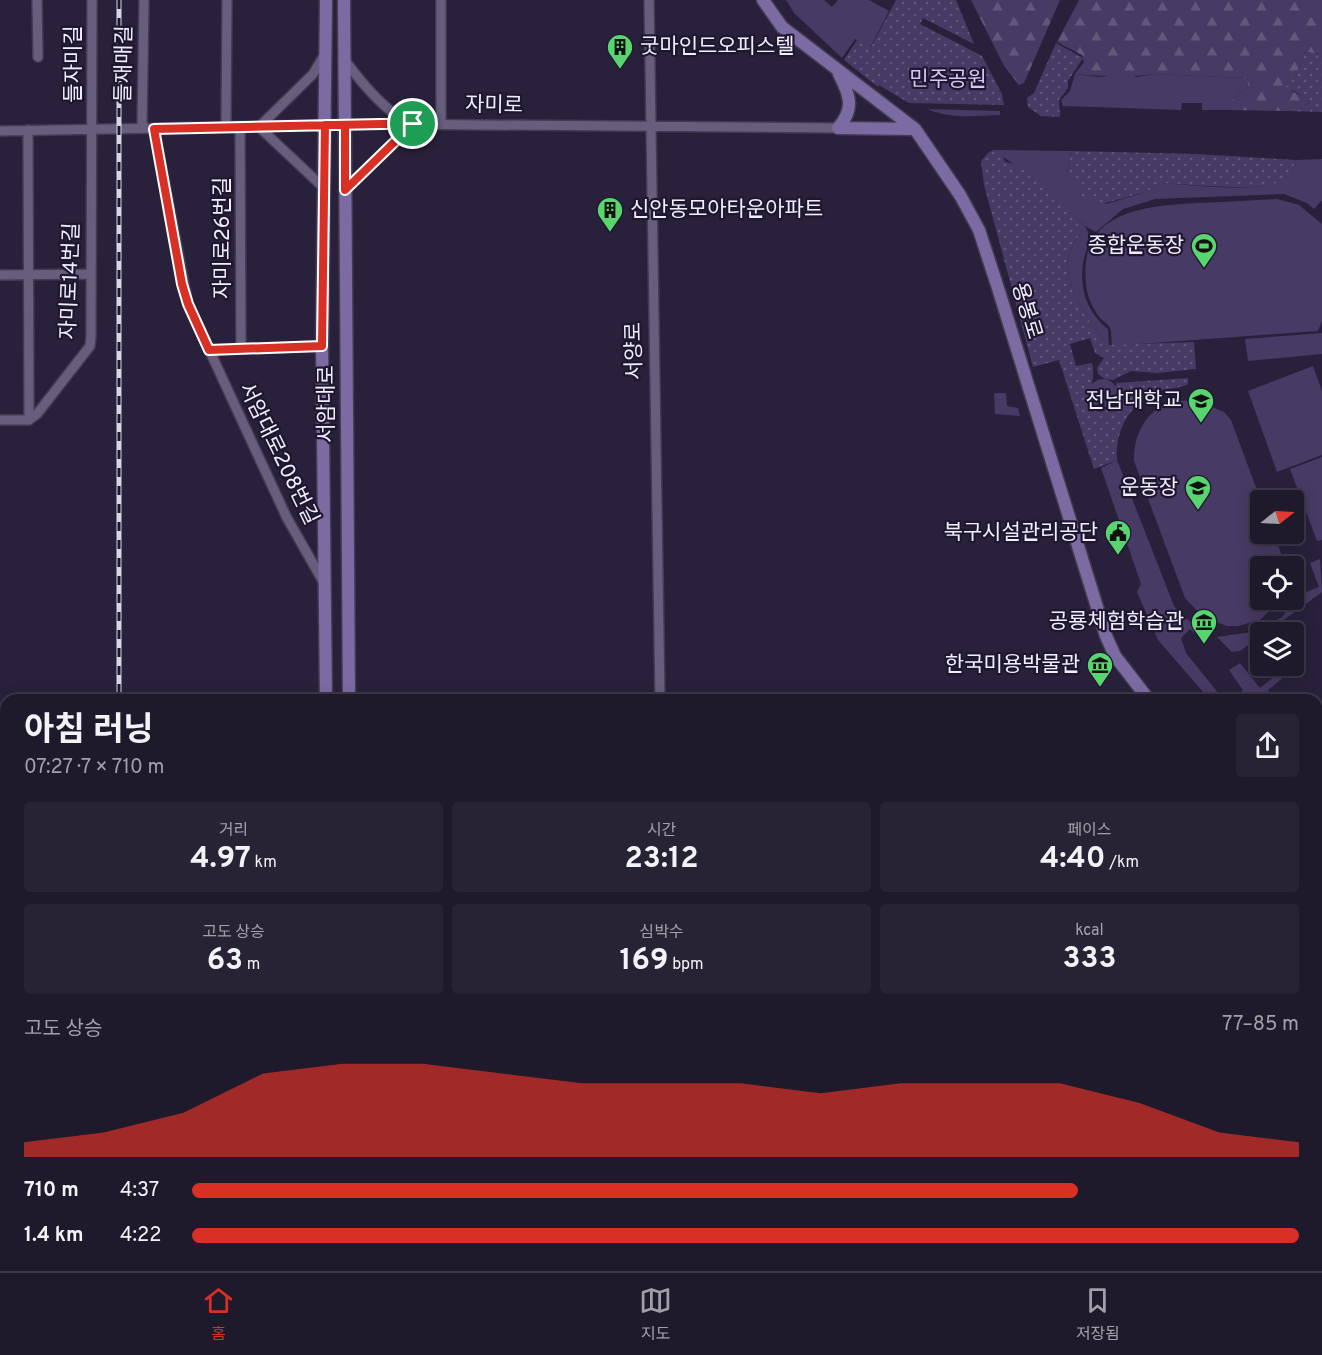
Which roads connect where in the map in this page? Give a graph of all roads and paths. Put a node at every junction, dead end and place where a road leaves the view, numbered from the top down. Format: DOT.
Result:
graph roads {
  1 [pos="37,0"];
  2 [pos="92,0"];
  3 [pos="144,0"];
  4 [pos="226,0"];
  5 [pos="326,0"];
  6 [pos="344,0"];
  7 [pos="441,0"];
  8 [pos="649,0"];
  9 [pos="763,0"];
  10 [pos="326,54"];
  11 [pos="38,57"];
  12 [pos="344,59"];
  13 [pos="837,71"];
  14 [pos="413,124"];
  15 [pos="441,124"];
  16 [pos="325,125"];
  17 [pos="345,125"];
  18 [pos="226,127"];
  19 [pos="240,127"];
  20 [pos="259,127"];
  21 [pos="92,128"];
  22 [pos="142,128"];
  23 [pos="649,128"];
  24 [pos="838,128"];
  25 [pos="154,129"];
  26 [pos="915,129"];
  27 [pos="28,130"];
  28 [pos="0,131"];
  29 [pos="325,189"];
  30 [pos="345,190"];
  31 [pos="0,274"];
  32 [pos="28,274"];
  33 [pos="91,274"];
  34 [pos="322,346"];
  35 [pos="241,349"];
  36 [pos="209,350"];
  37 [pos="0,420"];
  38 [pos="29,420"];
  39 [pos="324,583"];
  40 [pos="326,694"];
  41 [pos="349,694"];
  42 [pos="660,694"];
  43 [pos="1144,694"];
  1 -- 11 [label="street"];
  2 -- 21 [label="street, 들자미길"];
  3 -- 22 [label="street, 들재매길"];
  4 -- 18 [label="street"];
  5 -- 10 [label="main road, 서암대로"];
  6 -- 12 [label="main road, 서암대로"];
  7 -- 15 [label="street"];
  8 -- 23 [label="street, 서양로"];
  9 -- 13 [label="main road, 용봉로"];
  10 -- 16 [label="main road, 서암대로"];
  10 -- 20 [label="street"];
  12 -- 14 [label="street"];
  12 -- 17 [label="main road, 서암대로"];
  13 -- 24 [label="main road"];
  13 -- 26 [label="main road, 용봉로"];
  14 -- 15 [label="street, 자미로"];
  14 -- 17 [label="street, 자미로"];
  14 -- 30 [label="street"];
  15 -- 23 [label="street, 자미로"];
  16 -- 17 [label="street, 자미로"];
  16 -- 20 [label="street, 자미로"];
  16 -- 29 [label="main road, 서암대로"];
  17 -- 30 [label="main road, 서암대로"];
  18 -- 19 [label="street, 자미로"];
  18 -- 25 [label="street, 자미로"];
  19 -- 20 [label="street, 자미로"];
  19 -- 35 [label="street, 자미로26번길"];
  20 -- 29 [label="street"];
  21 -- 22 [label="street, 자미로"];
  21 -- 27 [label="street, 자미로"];
  21 -- 33 [label="street, 자미로14번길"];
  22 -- 25 [label="street, 자미로"];
  23 -- 24 [label="street, 자미로"];
  23 -- 42 [label="street, 서양로"];
  24 -- 26 [label="main road, 자미로"];
  25 -- 36 [label="street, 서암대로208번길"];
  26 -- 43 [label="main road, 용봉로"];
  27 -- 28 [label="street, 자미로"];
  27 -- 32 [label="street"];
  29 -- 34 [label="main road, 서암대로"];
  30 -- 41 [label="main road, 서암대로"];
  31 -- 32 [label="street"];
  32 -- 33 [label="street"];
  32 -- 38 [label="street"];
  33 -- 38 [label="street, 자미로14번길"];
  34 -- 35 [label="street, 서암대로"];
  34 -- 39 [label="main road, 서암대로"];
  35 -- 36 [label="street, 서암대로"];
  36 -- 39 [label="street, 서암대로208번길"];
  37 -- 38 [label="street"];
  39 -- 40 [label="main road, 서암대로"];
}
